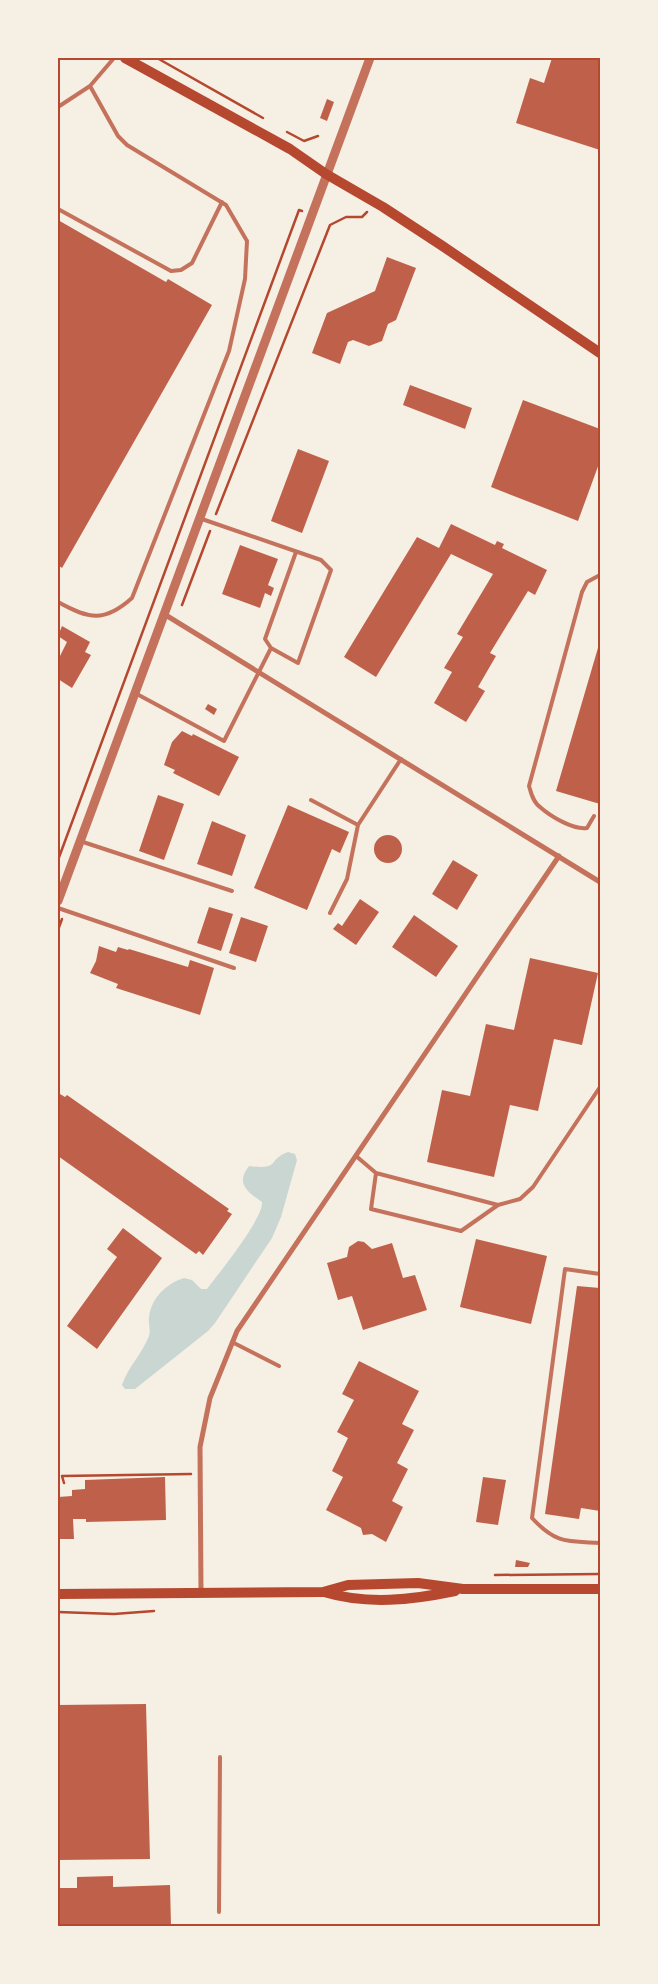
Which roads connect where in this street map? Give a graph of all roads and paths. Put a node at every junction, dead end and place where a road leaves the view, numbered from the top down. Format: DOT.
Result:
graph roads {
  1 [pos="114,58"];
  2 [pos="125,58"];
  3 [pos="157,58"];
  4 [pos="370,58"];
  5 [pos="90,86"];
  6 [pos="58,107"];
  7 [pos="271,123"];
  8 [pos="279,128"];
  9 [pos="318,136"];
  10 [pos="326,174"];
  11 [pos="222,202"];
  12 [pos="58,209"];
  13 [pos="298,210"];
  14 [pos="366,212"];
  15 [pos="600,353"];
  16 [pos="199,518"];
  17 [pos="213,523"];
  18 [pos="296,552"];
  19 [pos="600,575"];
  20 [pos="58,602"];
  21 [pos="164,614"];
  22 [pos="176,621"];
  23 [pos="271,648"];
  24 [pos="259,672"];
  25 [pos="134,693"];
  26 [pos="401,759"];
  27 [pos="311,800"];
  28 [pos="594,816"];
  29 [pos="358,825"];
  30 [pos="79,841"];
  31 [pos="559,856"];
  32 [pos="58,860"];
  33 [pos="600,882"];
  34 [pos="232,891"];
  35 [pos="58,901"];
  36 [pos="58,908"];
  37 [pos="65,911"];
  38 [pos="330,913"];
  39 [pos="58,930"];
  40 [pos="234,968"];
  41 [pos="600,1087"];
  42 [pos="356,1156"];
  43 [pos="376,1172"];
  44 [pos="498,1205"];
  45 [pos="600,1274"];
  46 [pos="232,1342"];
  47 [pos="279,1366"];
  48 [pos="200,1474"];
  49 [pos="64,1483"];
  50 [pos="600,1543"];
  51 [pos="463,1589"];
  52 [pos="600,1589"];
  53 [pos="323,1592"];
  54 [pos="201,1593"];
  55 [pos="58,1594"];
  56 [pos="154,1611"];
  57 [pos="58,1612"];
  58 [pos="220,1757"];
  59 [pos="219,1912"];
  1 -- 5 [label="lane"];
  2 -- 10 [label="main road"];
  3 -- 7 [label="path"];
  4 -- 10 [label="street"];
  5 -- 6 [label="lane"];
  5 -- 11 [label="lane"];
  8 -- 9 [label="path"];
  10 -- 15 [label="main road"];
  10 -- 16 [label="street"];
  11 -- 12 [label="lane"];
  11 -- 20 [label="lane"];
  13 -- 32 [label="path"];
  14 -- 17 [label="path"];
  16 -- 17 [label="lane"];
  16 -- 21 [label="street"];
  17 -- 18 [label="lane"];
  17 -- 22 [label="path"];
  18 -- 23 [label="lane"];
  18 -- 23 [label="lane"];
  19 -- 28 [label="lane"];
  21 -- 22 [label="street"];
  21 -- 25 [label="street"];
  22 -- 24 [label="street"];
  23 -- 24 [label="lane"];
  24 -- 25 [label="lane"];
  24 -- 26 [label="street"];
  25 -- 30 [label="street"];
  26 -- 29 [label="lane"];
  26 -- 31 [label="street"];
  27 -- 29 [label="lane"];
  29 -- 38 [label="lane"];
  30 -- 34 [label="lane"];
  30 -- 35 [label="street"];
  31 -- 33 [label="street"];
  31 -- 42 [label="street"];
  36 -- 37 [label="lane"];
  37 -- 39 [label="path"];
  37 -- 40 [label="lane"];
  41 -- 44 [label="lane"];
  42 -- 43 [label="lane"];
  42 -- 46 [label="street"];
  43 -- 44 [label="lane"];
  43 -- 44 [label="lane"];
  45 -- 50 [label="lane"];
  46 -- 47 [label="lane"];
  46 -- 48 [label="street"];
  48 -- 49 [label="path"];
  48 -- 54 [label="street"];
  51 -- 52 [label="main road"];
  51 -- 53 [label="main road"];
  51 -- 53 [label="main road"];
  53 -- 54 [label="main road"];
  54 -- 55 [label="main road"];
  56 -- 57 [label="path"];
  58 -- 59 [label="lane"];
}
